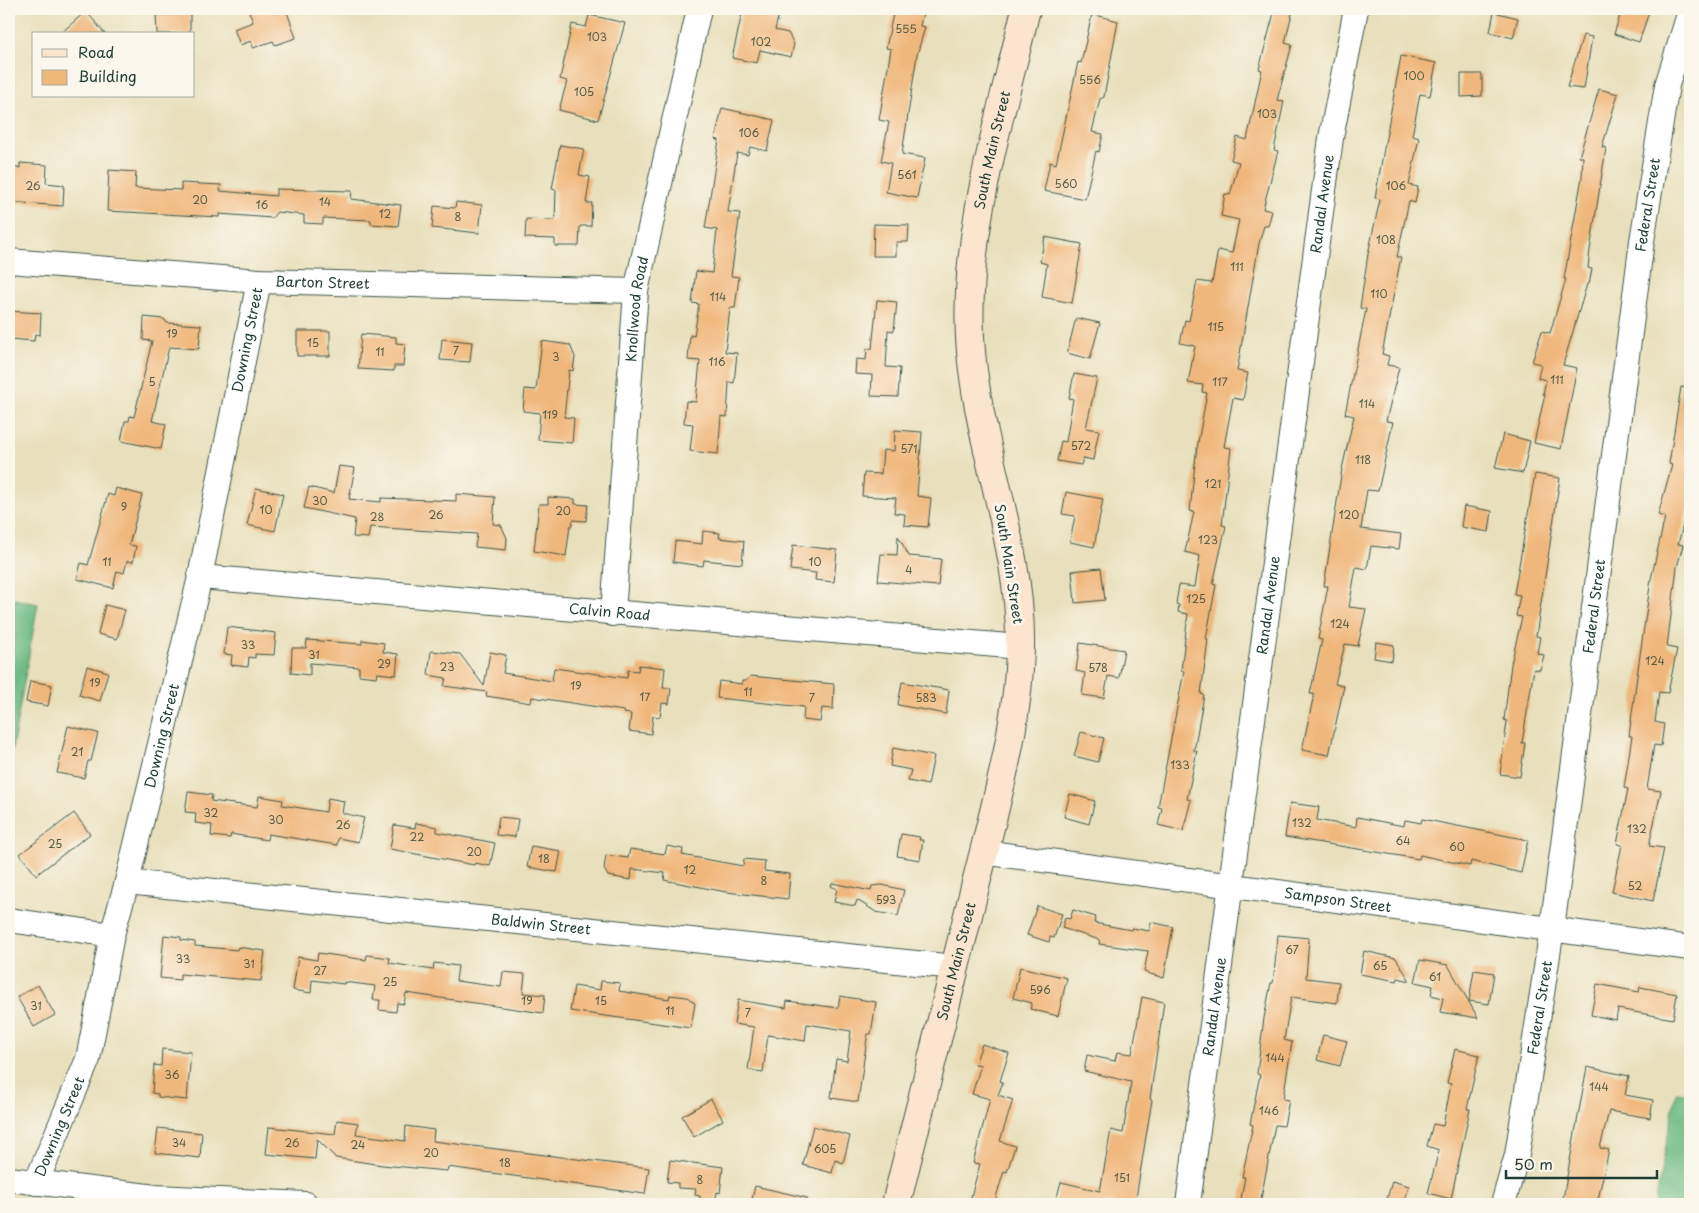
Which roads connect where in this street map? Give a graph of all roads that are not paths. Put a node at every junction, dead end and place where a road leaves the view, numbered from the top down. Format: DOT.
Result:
graph roads {
  1 [pos="699,9"];
  2 [pos="1026,9"];
  3 [pos="1356,9"];
  4 [pos="1690,10"];
  5 [pos="9,261"];
  6 [pos="259,280"];
  7 [pos="636,291"];
  8 [pos="200,577"];
  9 [pos="613,614"];
  10 [pos="1020,647"];
  11 [pos="984,852"];
  12 [pos="127,882"];
  13 [pos="1231,884"];
  14 [pos="9,920"];
  15 [pos="1552,929"];
  16 [pos="112,935"];
  17 [pos="1690,948"];
  18 [pos="955,968"];
  19 [pos="9,1179"];
  20 [pos="36,1183"];
  21 [pos="306,1204"];
  22 [pos="896,1204"];
  23 [pos="1188,1204"];
  24 [pos="1503,1204"];
  1 -- 7 [label="street, Knollwood Road"];
  2 -- 10 [label="street, South Main Street"];
  3 -- 13 [label="street, Randal Avenue"];
  4 -- 15 [label="street, Federal Street"];
  5 -- 6 [label="street, Barton Street"];
  6 -- 7 [label="street, Barton Street"];
  6 -- 8 [label="street, Downing Street"];
  7 -- 9 [label="street, Knollwood Road"];
  8 -- 9 [label="street, Calvin Road"];
  8 -- 12 [label="street, Downing Street"];
  9 -- 10 [label="street, Calvin Road"];
  10 -- 11 [label="street, South Main Street"];
  11 -- 13 [label="street, Sampson Street"];
  11 -- 18 [label="street, South Main Street"];
  12 -- 16 [label="street, Downing Street"];
  12 -- 18 [label="street, Baldwin Street"];
  13 -- 15 [label="street, Sampson Street"];
  13 -- 23 [label="street, Randal Avenue"];
  14 -- 16 [label="street"];
  15 -- 17 [label="street, Sampson Street"];
  15 -- 24 [label="street, Federal Street"];
  16 -- 20 [label="street, Downing Street"];
  18 -- 22 [label="street, South Main Street"];
  19 -- 20 [label="street"];
  20 -- 21 [label="street"];
}
